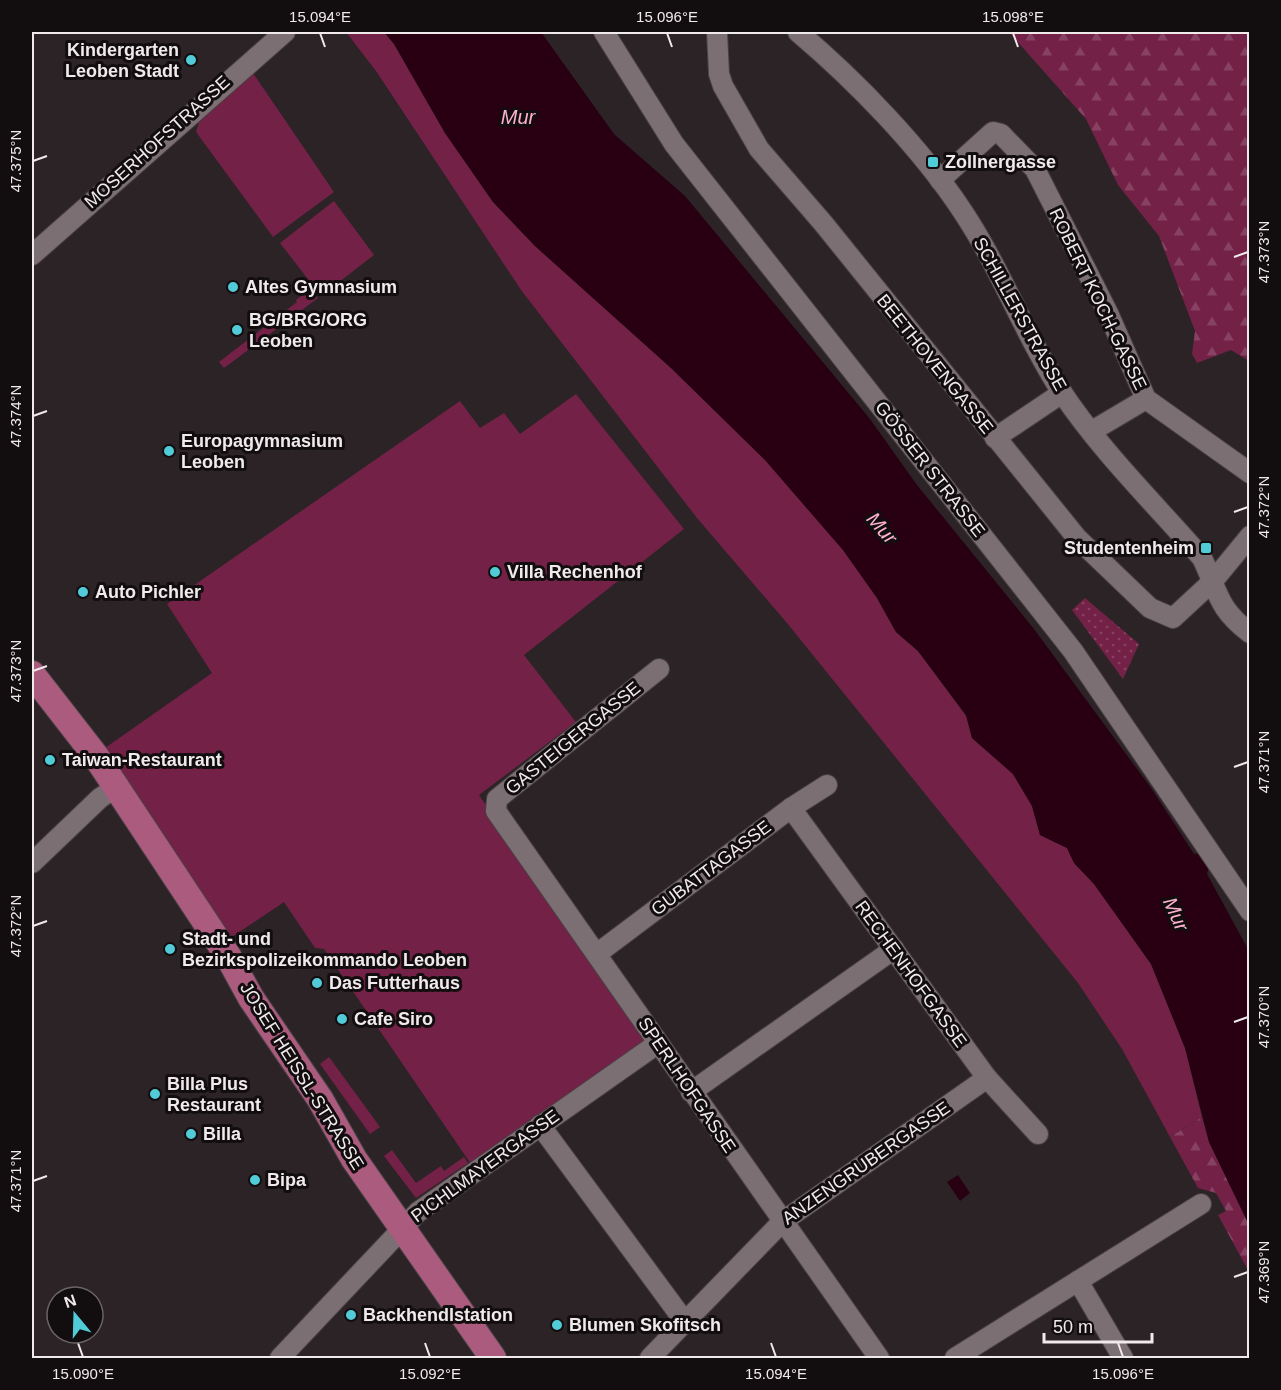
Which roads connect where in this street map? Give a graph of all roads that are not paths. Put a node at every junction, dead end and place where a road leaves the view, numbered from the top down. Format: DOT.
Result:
graph roads {
  1 [pos="285,32"];
  2 [pos="604,32"];
  3 [pos="717,32"];
  4 [pos="798,32"];
  5 [pos="940,180"];
  6 [pos="32,255"];
  7 [pos="1062,393"];
  8 [pos="1146,399"];
  9 [pos="1092,431"];
  10 [pos="995,438"];
  11 [pos="1250,473"];
  12 [pos="1250,536"];
  13 [pos="1213,581"];
  14 [pos="1250,633"];
  15 [pos="659,669"];
  16 [pos="32,674"];
  17 [pos="826,785"];
  18 [pos="115,788"];
  19 [pos="791,808"];
  20 [pos="496,811"];
  21 [pos="32,863"];
  22 [pos="1250,911"];
  23 [pos="894,949"];
  24 [pos="598,953"];
  25 [pos="657,1044"];
  26 [pos="987,1078"];
  27 [pos="691,1092"];
  28 [pos="540,1125"];
  29 [pos="1038,1134"];
  30 [pos="1201,1204"];
  31 [pos="782,1222"];
  32 [pos="400,1228"];
  33 [pos="1078,1281"];
  34 [pos="685,1322"];
  35 [pos="280,1359"];
  36 [pos="493,1359"];
  37 [pos="650,1359"];
  38 [pos="879,1359"];
  39 [pos="956,1359"];
  40 [pos="1123,1359"];
  1 -- 6 [label="street, MOSERHOFSTRASSE"];
  2 -- 22 [label="street, GÖSSER STRASSE"];
  3 -- 10 [label="street, BEETHOVENGASSE"];
  4 -- 5 [label="street, SCHILLERSTRASSE"];
  5 -- 7 [label="street, SCHILLERSTRASSE"];
  5 -- 8 [label="street, ROBERT KOCH-GASSE"];
  7 -- 9 [label="street, SCHILLERSTRASSE"];
  7 -- 10 [label="street"];
  8 -- 9 [label="street"];
  8 -- 11 [label="street, ROBERT KOCH-GASSE"];
  9 -- 13 [label="street, SCHILLERSTRASSE"];
  10 -- 13 [label="street, BEETHOVENGASSE"];
  12 -- 13 [label="street"];
  13 -- 14 [label="street, SCHILLERSTRASSE"];
  15 -- 20 [label="street, GASTEIGERGASSE"];
  16 -- 18 [label="main road, JOSEF HEISSL-STRASSE"];
  17 -- 19 [label="street, GUBATTAGASSE"];
  18 -- 21 [label="street"];
  18 -- 32 [label="main road, JOSEF HEISSL-STRASSE"];
  19 -- 23 [label="street, RECHENHOFGASSE"];
  19 -- 24 [label="street, GUBATTAGASSE"];
  20 -- 24 [label="street, SPERLHOFGASSE"];
  23 -- 26 [label="street, RECHENHOFGASSE"];
  23 -- 27 [label="street"];
  24 -- 25 [label="street, SPERLHOFGASSE"];
  25 -- 27 [label="street, SPERLHOFGASSE"];
  25 -- 28 [label="street, PICHLMAYERGASSE"];
  26 -- 29 [label="street, RECHENHOFGASSE"];
  26 -- 31 [label="street, ANZENGRUBERGASSE"];
  27 -- 31 [label="street, SPERLHOFGASSE"];
  28 -- 32 [label="street, PICHLMAYERGASSE"];
  28 -- 34 [label="street"];
  30 -- 33 [label="street"];
  31 -- 34 [label="street, ANZENGRUBERGASSE"];
  31 -- 38 [label="street, SPERLHOFGASSE"];
  32 -- 35 [label="street, PICHLMAYERGASSE"];
  32 -- 36 [label="main road, JOSEF HEISSL-STRASSE"];
  33 -- 39 [label="street"];
  33 -- 40 [label="street"];
  34 -- 37 [label="street, ANZENGRUBERGASSE"];
}
